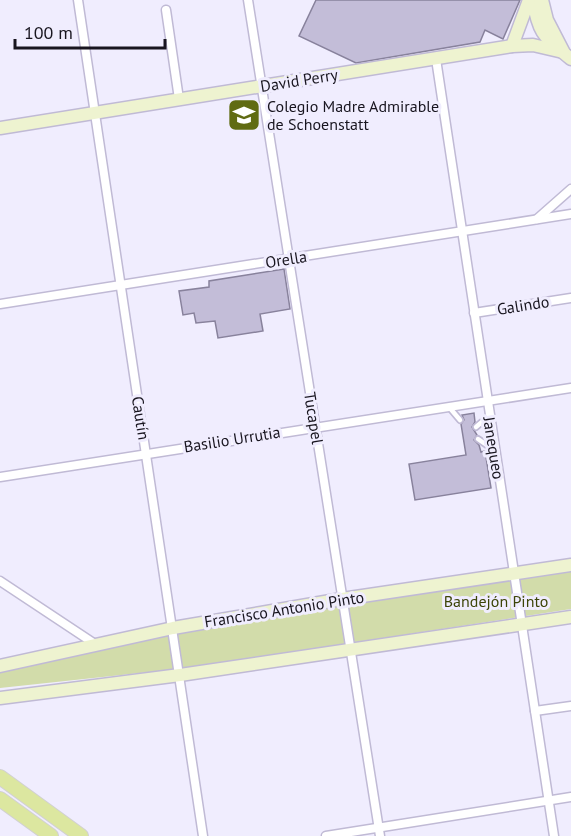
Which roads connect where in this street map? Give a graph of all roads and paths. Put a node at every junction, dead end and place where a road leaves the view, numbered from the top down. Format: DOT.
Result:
graph roads {
  1 [pos="78,0"];
  2 [pos="248,0"];
  3 [pos="531,0"];
  4 [pos="543,0"];
  5 [pos="166,10"];
  6 [pos="512,46"];
  7 [pos="567,55"];
  8 [pos="436,59"];
  9 [pos="261,86"];
  10 [pos="179,99"];
  11 [pos="95,112"];
  12 [pos="0,128"];
  13 [pos="571,189"];
  14 [pos="571,214"];
  15 [pos="536,220"];
  16 [pos="462,231"];
  17 [pos="288,259"];
  18 [pos="121,285"];
  19 [pos="571,298"];
  20 [pos="0,304"];
  21 [pos="474,313"];
  22 [pos="571,388"];
  23 [pos="486,401"];
  24 [pos="449,407"];
  25 [pos="489,416"];
  26 [pos="460,420"];
  27 [pos="315,427"];
  28 [pos="476,427"];
  29 [pos="478,439"];
  30 [pos="494,450"];
  31 [pos="147,452"];
  32 [pos="0,477"];
  33 [pos="571,565"];
  34 [pos="514,574"];
  35 [pos="0,581"];
  36 [pos="342,599"];
  37 [pos="571,617"];
  38 [pos="521,624"];
  39 [pos="173,628"];
  40 [pos="95,644"];
  41 [pos="350,650"];
  42 [pos="0,666"];
  43 [pos="180,675"];
  44 [pos="0,698"];
  45 [pos="571,706"];
  46 [pos="535,711"];
  47 [pos="0,777"];
  48 [pos="571,797"];
  49 [pos="0,799"];
  50 [pos="548,801"];
  51 [pos="380,832"];
  52 [pos="51,836"];
  53 [pos="81,836"];
  54 [pos="203,836"];
  55 [pos="326,836"];
  56 [pos="554,836"];
  1 -- 11 [label="street, Cautín"];
  2 -- 9 [label="street, Tucapel"];
  3 -- 6 [label="main road"];
  3 -- 7 [label="main road"];
  4 -- 7 [label="main road"];
  5 -- 10 [label="street"];
  6 -- 7 [label="main road, David Perry"];
  6 -- 8 [label="main road, David Perry"];
  8 -- 9 [label="main road, David Perry"];
  8 -- 16 [label="street, Janequeo"];
  9 -- 10 [label="main road, David Perry"];
  9 -- 17 [label="street, Tucapel"];
  10 -- 11 [label="main road, David Perry"];
  11 -- 12 [label="main road, David Perry"];
  11 -- 18 [label="street, Cautín"];
  13 -- 15 [label="street"];
  14 -- 15 [label="street, Orella"];
  15 -- 16 [label="street, Orella"];
  16 -- 17 [label="street, Orella"];
  16 -- 21 [label="street, Janequeo"];
  17 -- 18 [label="street, Orella"];
  17 -- 27 [label="street, Tucapel"];
  18 -- 20 [label="street, Orella"];
  18 -- 31 [label="street, Cautín"];
  19 -- 21 [label="street, Galindo"];
  21 -- 23 [label="street, Janequeo"];
  22 -- 23 [label="street, Basilio Urrutia"];
  23 -- 24 [label="street, Basilio Urrutia"];
  23 -- 25 [label="street, Janequeo"];
  24 -- 26 [label="lane"];
  24 -- 27 [label="street, Basilio Urrutia"];
  25 -- 28 [label="lane"];
  25 -- 30 [label="street, Janequeo"];
  27 -- 31 [label="street, Basilio Urrutia"];
  27 -- 36 [label="street, Tucapel"];
  29 -- 30 [label="lane"];
  30 -- 34 [label="street, Janequeo"];
  31 -- 32 [label="street, Basilio Urrutia"];
  31 -- 39 [label="street, Cautín"];
  33 -- 34 [label="main road, Francisco Antonio Pinto"];
  34 -- 36 [label="main road, Francisco Antonio Pinto"];
  34 -- 38 [label="street, Janequeo"];
  35 -- 40 [label="street"];
  36 -- 39 [label="main road, Francisco Antonio Pinto"];
  36 -- 41 [label="street, Tucapel"];
  37 -- 38 [label="main road"];
  38 -- 41 [label="main road"];
  38 -- 46 [label="street, Janequeo"];
  39 -- 40 [label="main road, Francisco Antonio Pinto"];
  39 -- 43 [label="street, Cautín"];
  40 -- 42 [label="main road, Francisco Antonio Pinto"];
  41 -- 43 [label="main road"];
  41 -- 51 [label="street, Tucapel"];
  43 -- 44 [label="main road"];
  43 -- 54 [label="street, Cautín"];
  45 -- 46 [label="street"];
  46 -- 50 [label="street, Janequeo"];
  47 -- 53 [label="main road"];
  48 -- 50 [label="street"];
  49 -- 52 [label="main road"];
  50 -- 51 [label="street"];
  50 -- 56 [label="street, Janequeo"];
  51 -- 55 [label="street"];
}
